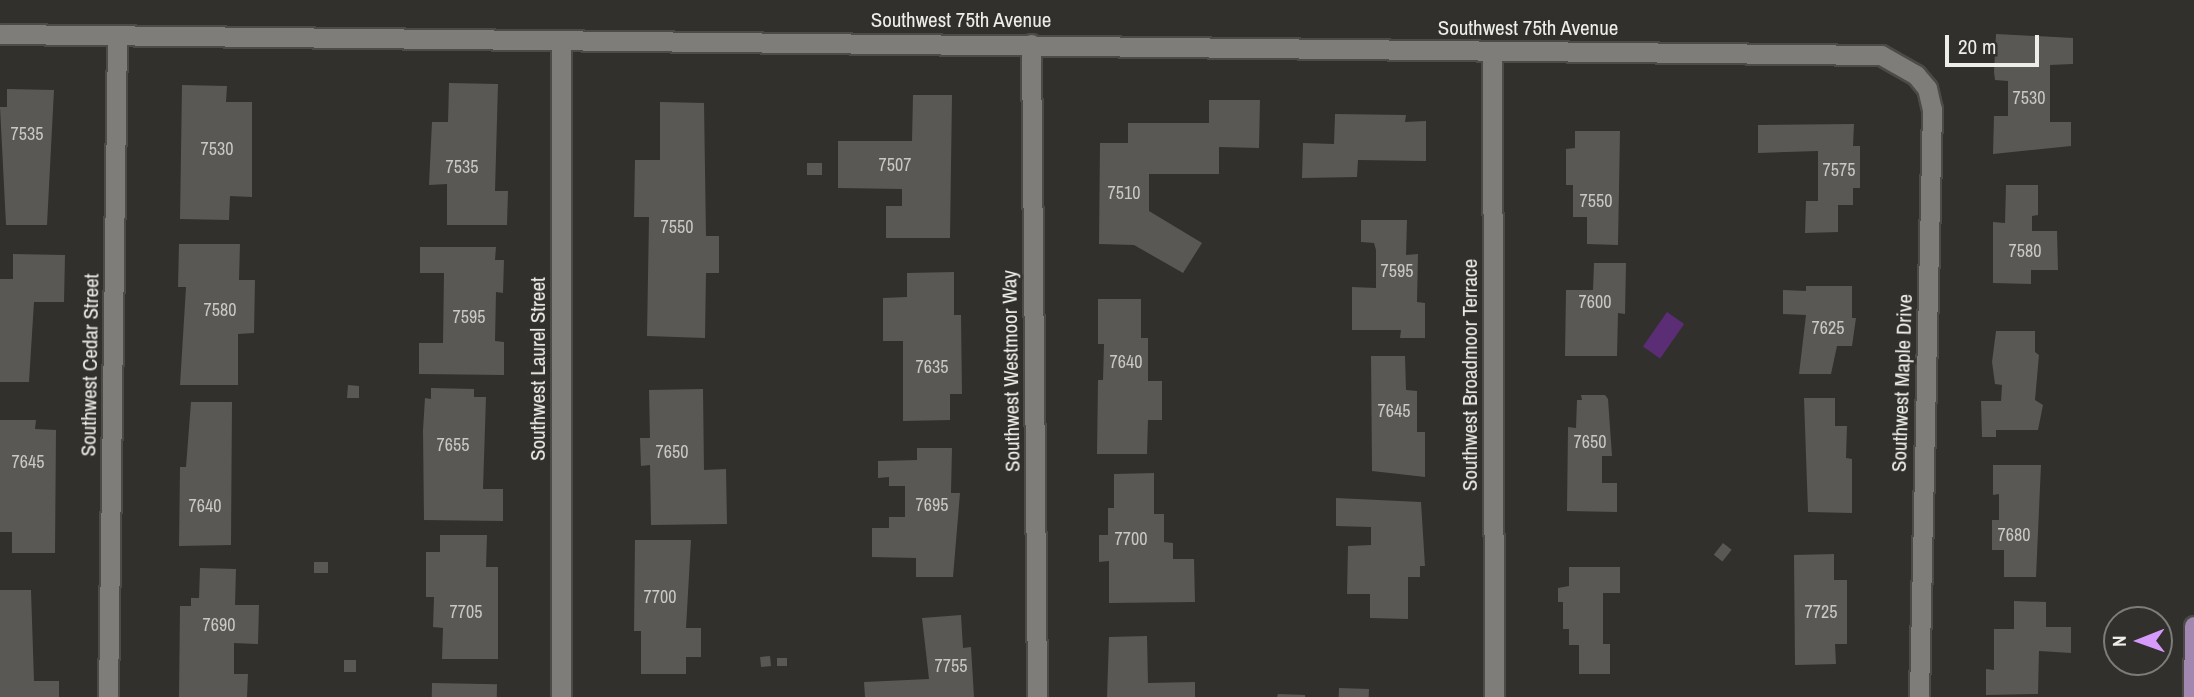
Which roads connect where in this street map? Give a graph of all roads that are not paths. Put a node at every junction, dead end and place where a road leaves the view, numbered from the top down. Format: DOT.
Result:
graph roads {
  1 [pos="0,34"];
  2 [pos="117,35"];
  3 [pos="561,40"];
  4 [pos="1031,44"];
  5 [pos="1492,52"];
  6 [pos="1916,75"];
  7 [pos="2194,626"];
  8 [pos="108,697"];
  9 [pos="561,697"];
  10 [pos="1037,697"];
  11 [pos="1494,697"];
  12 [pos="1919,697"];
  13 [pos="2193,697"];
  1 -- 2 [label="street, Southwest 75th Avenue"];
  2 -- 3 [label="street, Southwest 75th Avenue"];
  2 -- 8 [label="street, Southwest Cedar Street"];
  3 -- 4 [label="street, Southwest 75th Avenue"];
  3 -- 9 [label="street, Southwest Laurel Street"];
  4 -- 5 [label="street, Southwest 75th Avenue"];
  4 -- 10 [label="street, Southwest Westmoor Way"];
  5 -- 6 [label="street, Southwest 75th Avenue"];
  5 -- 11 [label="street, Southwest Broadmoor Terrace"];
  6 -- 12 [label="street, Southwest Maple Drive"];
  7 -- 13 [label="main road"];
}
